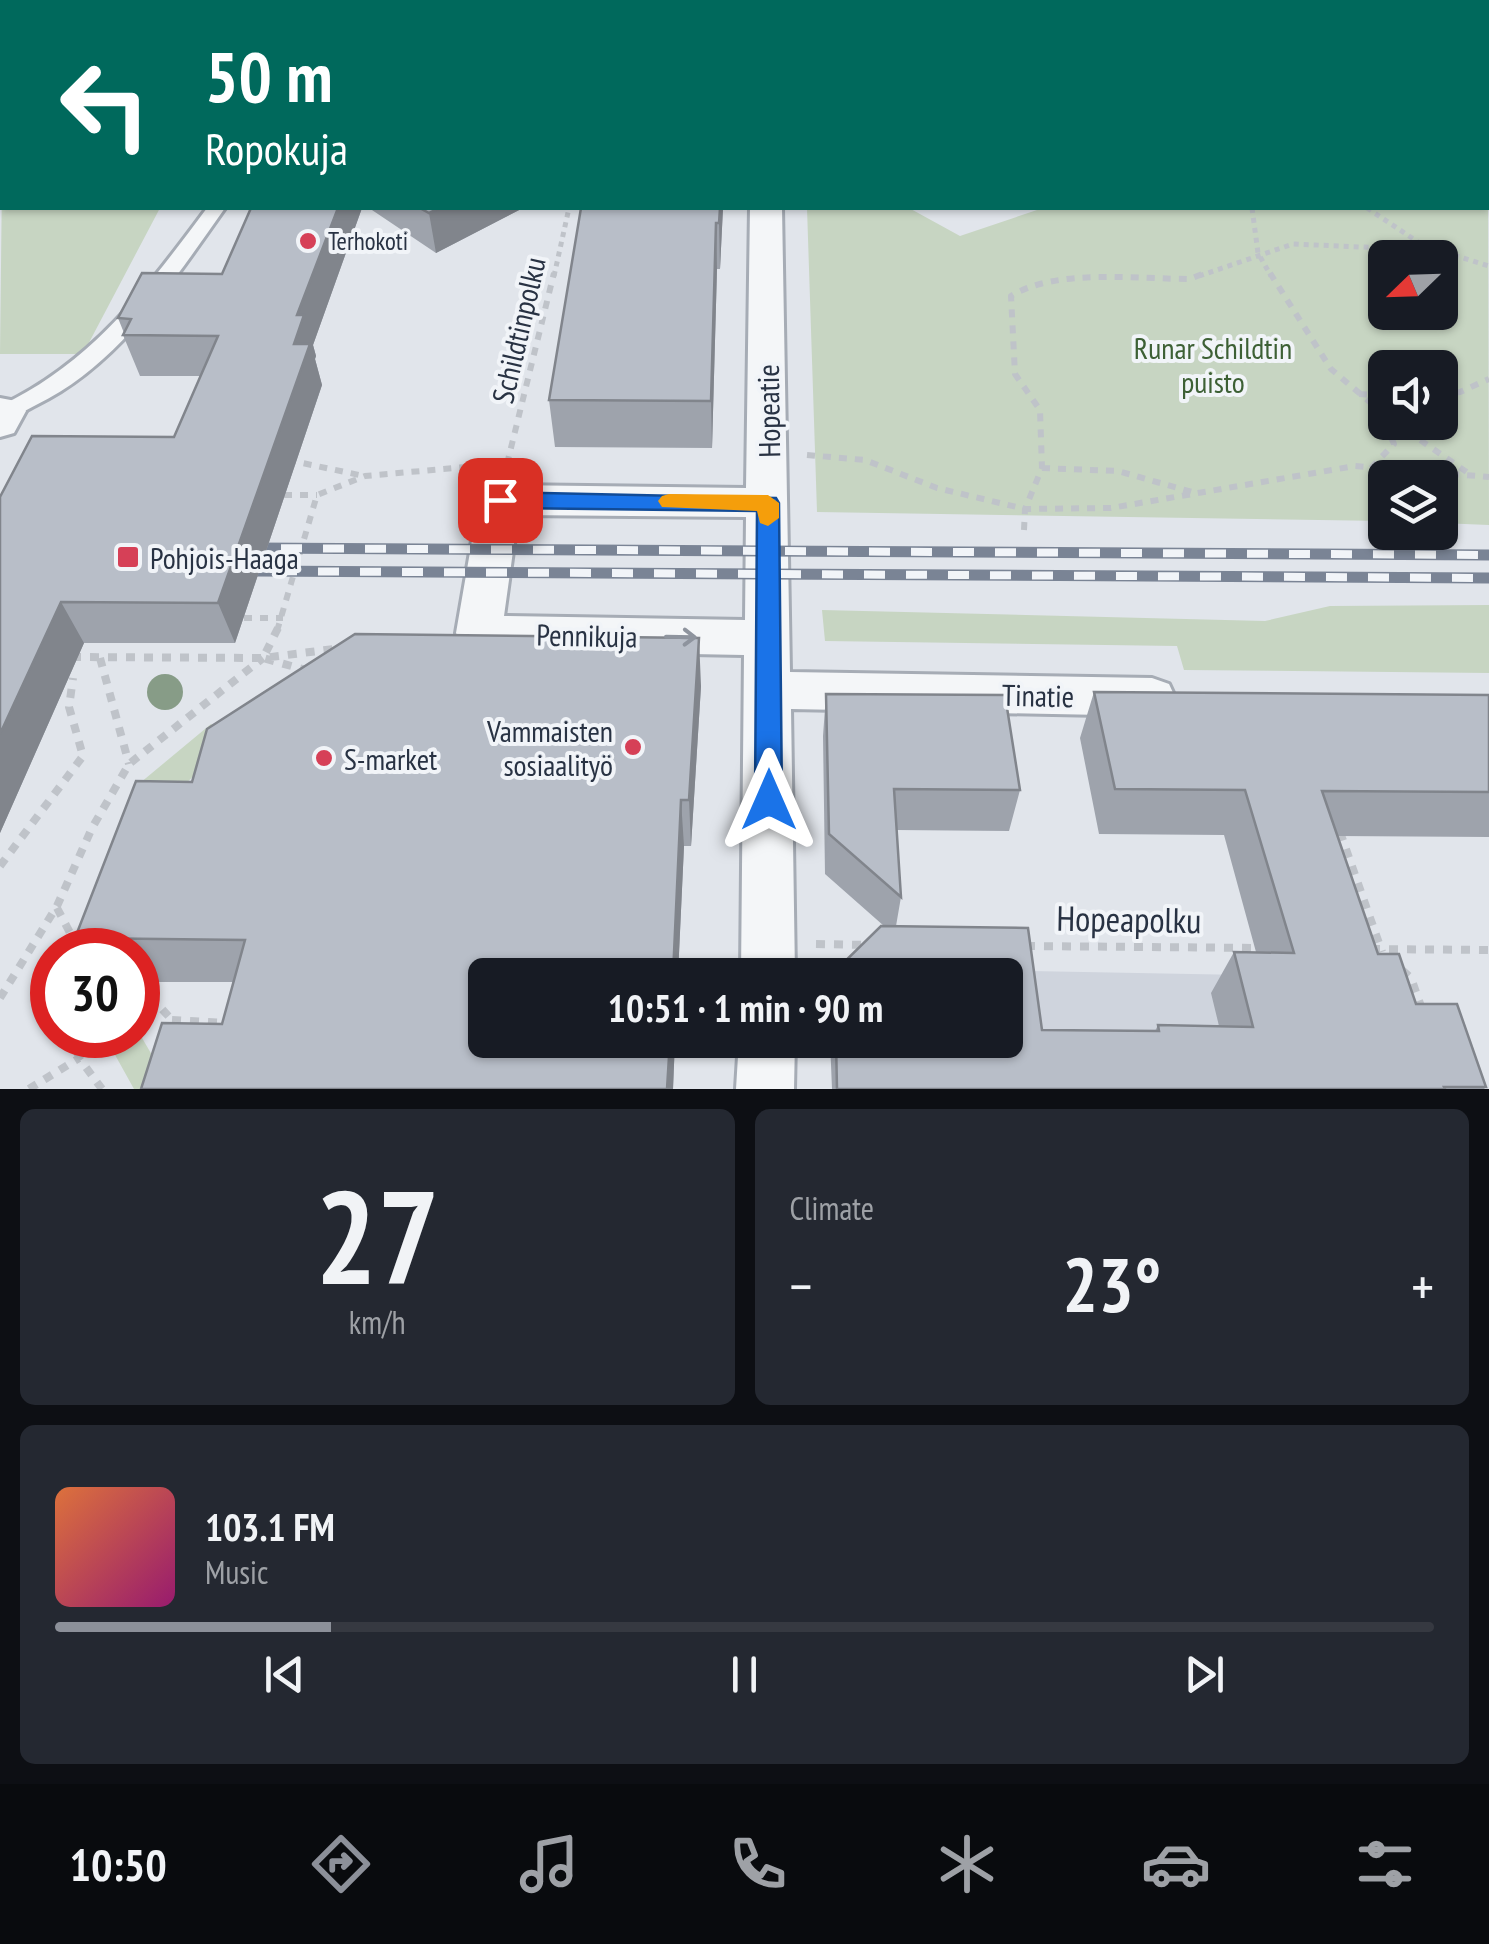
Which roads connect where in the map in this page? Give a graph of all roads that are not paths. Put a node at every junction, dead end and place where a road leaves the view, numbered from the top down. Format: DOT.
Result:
graph roads {
  1 [pos="214,210"];
  2 [pos="766,210"];
  3 [pos="2,415"];
  4 [pos="768,503"];
  5 [pos="768,638"];
  6 [pos="768,690"];
  7 [pos="1190,698"];
  8 [pos="769,958"];
  9 [pos="766,1058"];
  10 [pos="765,1089"];
  1 -- 3 [label="lane"];
  2 -- 4 [label="street, Hopeatie"];
  4 -- 5 [label="street, Hopeatie"];
  4 -- 5 [label="street, Pennikuja, one-way"];
  5 -- 6 [label="street, Hopeatie"];
  6 -- 7 [label="street, Tinatie"];
  6 -- 8 [label="street, Hopeatie"];
  9 -- 10 [label="street"];
}
